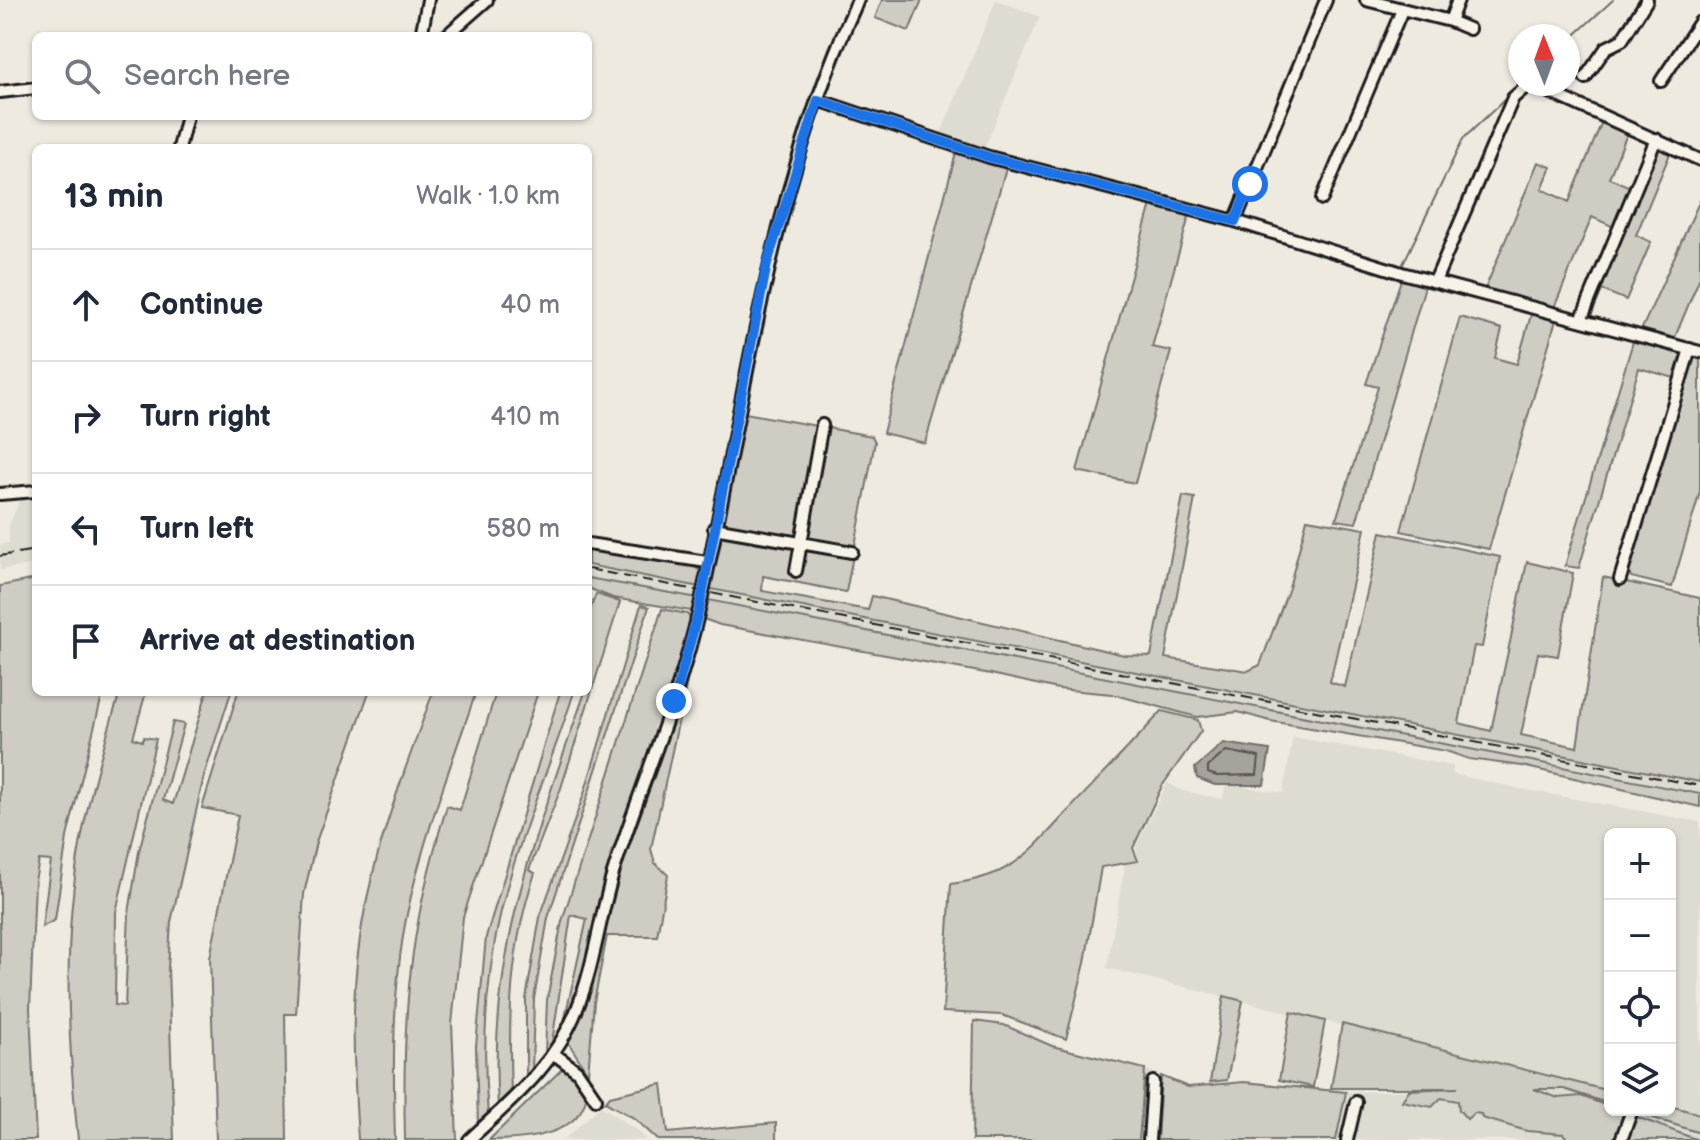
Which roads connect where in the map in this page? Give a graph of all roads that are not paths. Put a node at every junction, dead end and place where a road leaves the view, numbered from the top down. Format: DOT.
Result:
graph roads {
  1 [pos="428,0"];
  2 [pos="487,0"];
  3 [pos="858,0"];
  4 [pos="1326,0"];
  5 [pos="1366,0"];
  6 [pos="1458,0"];
  7 [pos="1647,0"];
  8 [pos="1402,10"];
  9 [pos="1450,21"];
  10 [pos="1700,22"];
  11 [pos="1469,29"];
  12 [pos="422,32"];
  13 [pos="451,32"];
  14 [pos="1585,78"];
  15 [pos="1661,81"];
  16 [pos="32,88"];
  17 [pos="0,92"];
  18 [pos="1516,96"];
  19 [pos="1558,96"];
  20 [pos="818,100"];
  21 [pos="186,120"];
  22 [pos="1656,139"];
  23 [pos="180,144"];
  24 [pos="1700,160"];
  25 [pos="1322,199"];
  26 [pos="1235,221"];
  27 [pos="1436,279"];
  28 [pos="1582,318"];
  29 [pos="1695,351"];
  30 [pos="822,425"];
  31 [pos="32,491"];
  32 [pos="0,494"];
  33 [pos="714,528"];
  34 [pos="802,543"];
  35 [pos="592,545"];
  36 [pos="852,552"];
  37 [pos="707,562"];
  38 [pos="796,571"];
  39 [pos="1620,579"];
  40 [pos="553,1053"];
  41 [pos="1153,1082"];
  42 [pos="596,1099"];
  43 [pos="1356,1102"];
  44 [pos="1630,1116"];
  45 [pos="469,1140"];
  46 [pos="1149,1140"];
  47 [pos="1347,1140"];
  48 [pos="1621,1140"];
  1 -- 12 [label="street"];
  2 -- 13 [label="street"];
  3 -- 20 [label="street"];
  4 -- 26 [label="street"];
  5 -- 8 [label="street"];
  6 -- 9 [label="street"];
  7 -- 14 [label="street"];
  8 -- 9 [label="street"];
  8 -- 25 [label="street"];
  9 -- 11 [label="street"];
  10 -- 15 [label="street"];
  16 -- 17 [label="street"];
  18 -- 27 [label="street"];
  19 -- 22 [label="street"];
  20 -- 26 [label="street"];
  20 -- 33 [label="street"];
  21 -- 23 [label="street"];
  22 -- 24 [label="street"];
  22 -- 28 [label="street"];
  26 -- 27 [label="street"];
  27 -- 28 [label="street"];
  28 -- 29 [label="street"];
  29 -- 39 [label="street"];
  30 -- 34 [label="street"];
  31 -- 32 [label="street"];
  33 -- 34 [label="street"];
  33 -- 37 [label="street"];
  34 -- 36 [label="street"];
  34 -- 38 [label="street"];
  35 -- 37 [label="street"];
  37 -- 40 [label="street"];
  40 -- 42 [label="street"];
  40 -- 45 [label="street"];
  41 -- 46 [label="street"];
  43 -- 47 [label="street"];
  44 -- 48 [label="street"];
}
